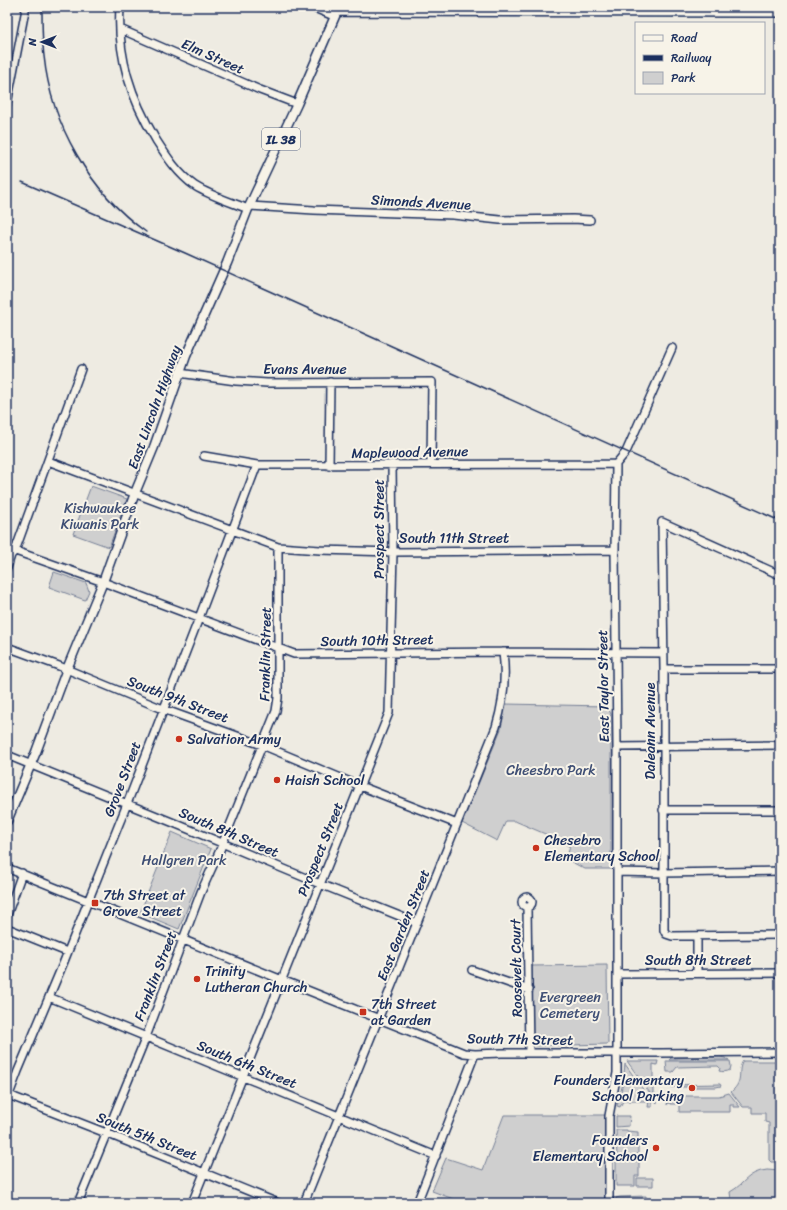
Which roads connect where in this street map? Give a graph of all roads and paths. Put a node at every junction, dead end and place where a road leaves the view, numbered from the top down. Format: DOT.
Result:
graph roads {
  1 [pos="120,7"];
  2 [pos="312,7"];
  3 [pos="336,12"];
  4 [pos="780,13"];
  5 [pos="120,29"];
  6 [pos="297,104"];
  7 [pos="249,208"];
  8 [pos="590,220"];
  9 [pos="672,348"];
  10 [pos="81,369"];
  11 [pos="179,374"];
  12 [pos="330,382"];
  13 [pos="204,456"];
  14 [pos="48,461"];
  15 [pos="392,464"];
  16 [pos="432,464"];
  17 [pos="616,464"];
  18 [pos="257,465"];
  19 [pos="329,466"];
  20 [pos="135,493"];
  21 [pos="233,529"];
  22 [pos="278,547"];
  23 [pos="7,548"];
  24 [pos="615,550"];
  25 [pos="15,551"];
  26 [pos="392,552"];
  27 [pos="7,568"];
  28 [pos="780,575"];
  29 [pos="103,582"];
  30 [pos="199,618"];
  31 [pos="7,647"];
  32 [pos="278,648"];
  33 [pos="391,652"];
  34 [pos="503,652"];
  35 [pos="615,653"];
  36 [pos="664,653"];
  37 [pos="67,669"];
  38 [pos="664,669"];
  39 [pos="780,669"];
  40 [pos="163,709"];
  41 [pos="262,745"];
  42 [pos="664,746"];
  43 [pos="780,746"];
  44 [pos="617,747"];
  45 [pos="7,755"];
  46 [pos="30,765"];
  47 [pos="360,786"];
  48 [pos="127,804"];
  49 [pos="663,810"];
  50 [pos="780,810"];
  51 [pos="7,822"];
  52 [pos="457,824"];
  53 [pos="222,843"];
  54 [pos="7,868"];
  55 [pos="780,871"];
  56 [pos="617,872"];
  57 [pos="22,873"];
  58 [pos="663,873"];
  59 [pos="320,884"];
  60 [pos="10,898"];
  61 [pos="88,901"];
  62 [pos="527,907"];
  63 [pos="7,916"];
  64 [pos="417,923"];
  65 [pos="7,928"];
  66 [pos="780,935"];
  67 [pos="697,936"];
  68 [pos="183,939"];
  69 [pos="67,952"];
  70 [pos="472,970"];
  71 [pos="697,973"];
  72 [pos="617,974"];
  73 [pos="780,974"];
  74 [pos="282,980"];
  75 [pos="529,990"];
  76 [pos="49,997"];
  77 [pos="379,1019"];
  78 [pos="146,1037"];
  79 [pos="780,1052"];
  80 [pos="529,1053"];
  81 [pos="617,1053"];
  82 [pos="475,1054"];
  83 [pos="243,1076"];
  84 [pos="8,1096"];
  85 [pos="339,1116"];
  86 [pos="106,1133"];
  87 [pos="436,1156"];
  88 [pos="205,1173"];
  89 [pos="78,1203"];
  90 [pos="192,1203"];
  91 [pos="278,1203"];
  92 [pos="304,1203"];
  93 [pos="417,1203"];
  94 [pos="609,1203"];
  1 -- 5 [label="street, Simonds Avenue"];
  2 -- 3 [label="street"];
  3 -- 4 [label="street"];
  3 -- 6 [label="main road, East Lincoln Highway / IL 38"];
  5 -- 6 [label="street, Elm Street"];
  5 -- 7 [label="street, Simonds Avenue"];
  6 -- 7 [label="main road, East Lincoln Highway / IL 38"];
  7 -- 8 [label="street, Simonds Avenue"];
  7 -- 11 [label="main road, East Lincoln Highway / IL 38"];
  9 -- 17 [label="street"];
  10 -- 14 [label="street"];
  11 -- 12 [label="street, Evans Avenue"];
  11 -- 20 [label="main road, East Lincoln Highway / IL 38"];
  12 -- 16 [label="street, Evans Avenue"];
  12 -- 19 [label="street"];
  13 -- 18 [label="street, Maplewood Avenue"];
  14 -- 20 [label="street, South 11th Street"];
  14 -- 25 [label="street"];
  15 -- 16 [label="street, Maplewood Avenue"];
  15 -- 19 [label="street, Maplewood Avenue"];
  15 -- 26 [label="street, Prospect Street"];
  16 -- 17 [label="street, Maplewood Avenue"];
  17 -- 24 [label="street, East Taylor Street"];
  18 -- 19 [label="street, Maplewood Avenue"];
  18 -- 21 [label="street, Grove Street"];
  20 -- 21 [label="street, South 11th Street"];
  20 -- 29 [label="main road, East Lincoln Highway / IL 38"];
  21 -- 22 [label="street, South 11th Street"];
  21 -- 30 [label="street, Grove Street"];
  22 -- 26 [label="street, South 11th Street"];
  22 -- 32 [label="street, Franklin Street"];
  23 -- 25 [label="street, South 10th Street"];
  24 -- 26 [label="street, South 11th Street"];
  24 -- 35 [label="street, East Taylor Street"];
  25 -- 27 [label="street"];
  25 -- 29 [label="street, South 10th Street"];
  26 -- 33 [label="street, Prospect Street"];
  28 -- 36 [label="street, Daleann Avenue"];
  29 -- 30 [label="street, South 10th Street"];
  29 -- 37 [label="main road, East Lincoln Highway / IL 38"];
  30 -- 32 [label="street, South 10th Street"];
  30 -- 40 [label="street, Grove Street"];
  31 -- 37 [label="street, South 9th Street"];
  32 -- 33 [label="street, South 10th Street"];
  32 -- 41 [label="street, Franklin Street"];
  33 -- 34 [label="street, South 10th Street"];
  33 -- 47 [label="street, Prospect Street"];
  34 -- 35 [label="street, South 10th Street"];
  34 -- 52 [label="street, East Garden Street"];
  35 -- 36 [label="street, South 10th Street"];
  35 -- 44 [label="street, East Taylor Street"];
  36 -- 38 [label="street, Daleann Avenue"];
  37 -- 40 [label="street, South 9th Street"];
  37 -- 46 [label="main road, East Lincoln Highway / IL 38"];
  38 -- 39 [label="street"];
  38 -- 42 [label="street, Daleann Avenue"];
  40 -- 41 [label="street, South 9th Street"];
  40 -- 48 [label="street, Grove Street"];
  41 -- 47 [label="street, South 9th Street"];
  41 -- 53 [label="street, Franklin Street"];
  42 -- 43 [label="street"];
  42 -- 44 [label="street"];
  42 -- 49 [label="street, Daleann Avenue"];
  44 -- 56 [label="street, East Taylor Street"];
  45 -- 46 [label="street, South 8th Street"];
  46 -- 48 [label="street, South 8th Street"];
  46 -- 51 [label="main road, East Lincoln Highway / IL 38"];
  47 -- 52 [label="street, South 9th Street"];
  47 -- 59 [label="street, Prospect Street"];
  48 -- 53 [label="street, South 8th Street"];
  48 -- 61 [label="street, Grove Street"];
  49 -- 50 [label="street"];
  49 -- 58 [label="street, Daleann Avenue"];
  52 -- 64 [label="street, East Garden Street"];
  53 -- 59 [label="street, South 8th Street"];
  53 -- 68 [label="street, Franklin Street"];
  54 -- 57 [label="street, South 7th Street"];
  55 -- 58 [label="street"];
  56 -- 58 [label="street"];
  56 -- 72 [label="street, East Taylor Street"];
  57 -- 60 [label="street"];
  57 -- 61 [label="street, South 7th Street"];
  58 -- 67 [label="street, Daleann Avenue"];
  59 -- 64 [label="street, South 8th Street"];
  59 -- 74 [label="street, Prospect Street"];
  60 -- 63 [label="street"];
  61 -- 68 [label="street, South 7th Street"];
  61 -- 69 [label="street, Grove Street"];
  62 -- 75 [label="street, Roosevelt Court"];
  64 -- 77 [label="street, East Garden Street"];
  65 -- 69 [label="street"];
  66 -- 67 [label="street"];
  67 -- 71 [label="street"];
  68 -- 74 [label="street, South 7th Street"];
  68 -- 78 [label="street, Franklin Street"];
  69 -- 76 [label="street, Grove Street"];
  70 -- 75 [label="street"];
  71 -- 72 [label="street, South 8th Street"];
  71 -- 73 [label="street, South 8th Street"];
  72 -- 81 [label="street, East Taylor Street"];
  74 -- 77 [label="street, South 7th Street"];
  74 -- 83 [label="street, Prospect Street"];
  75 -- 80 [label="street, Roosevelt Court"];
  76 -- 78 [label="street, South 6th Street"];
  76 -- 84 [label="street, Grove Street"];
  77 -- 82 [label="street, South 7th Street"];
  77 -- 85 [label="street, East Garden Street"];
  78 -- 83 [label="street, South 6th Street"];
  78 -- 86 [label="street, Franklin Street"];
  79 -- 81 [label="street, South 7th Street"];
  80 -- 81 [label="street, South 7th Street"];
  80 -- 82 [label="street, South 7th Street"];
  81 -- 94 [label="street, East Taylor Street"];
  82 -- 87 [label="street"];
  83 -- 85 [label="street, South 6th Street"];
  83 -- 88 [label="street, Prospect Street"];
  84 -- 86 [label="street, South 5th Street"];
  85 -- 87 [label="street, South 6th Street"];
  85 -- 92 [label="street, East Garden Street"];
  86 -- 88 [label="street, South 5th Street"];
  86 -- 89 [label="street, Franklin Street"];
  87 -- 93 [label="street"];
  88 -- 90 [label="street, Prospect Street"];
  88 -- 91 [label="street, South 5th Street"];
}
